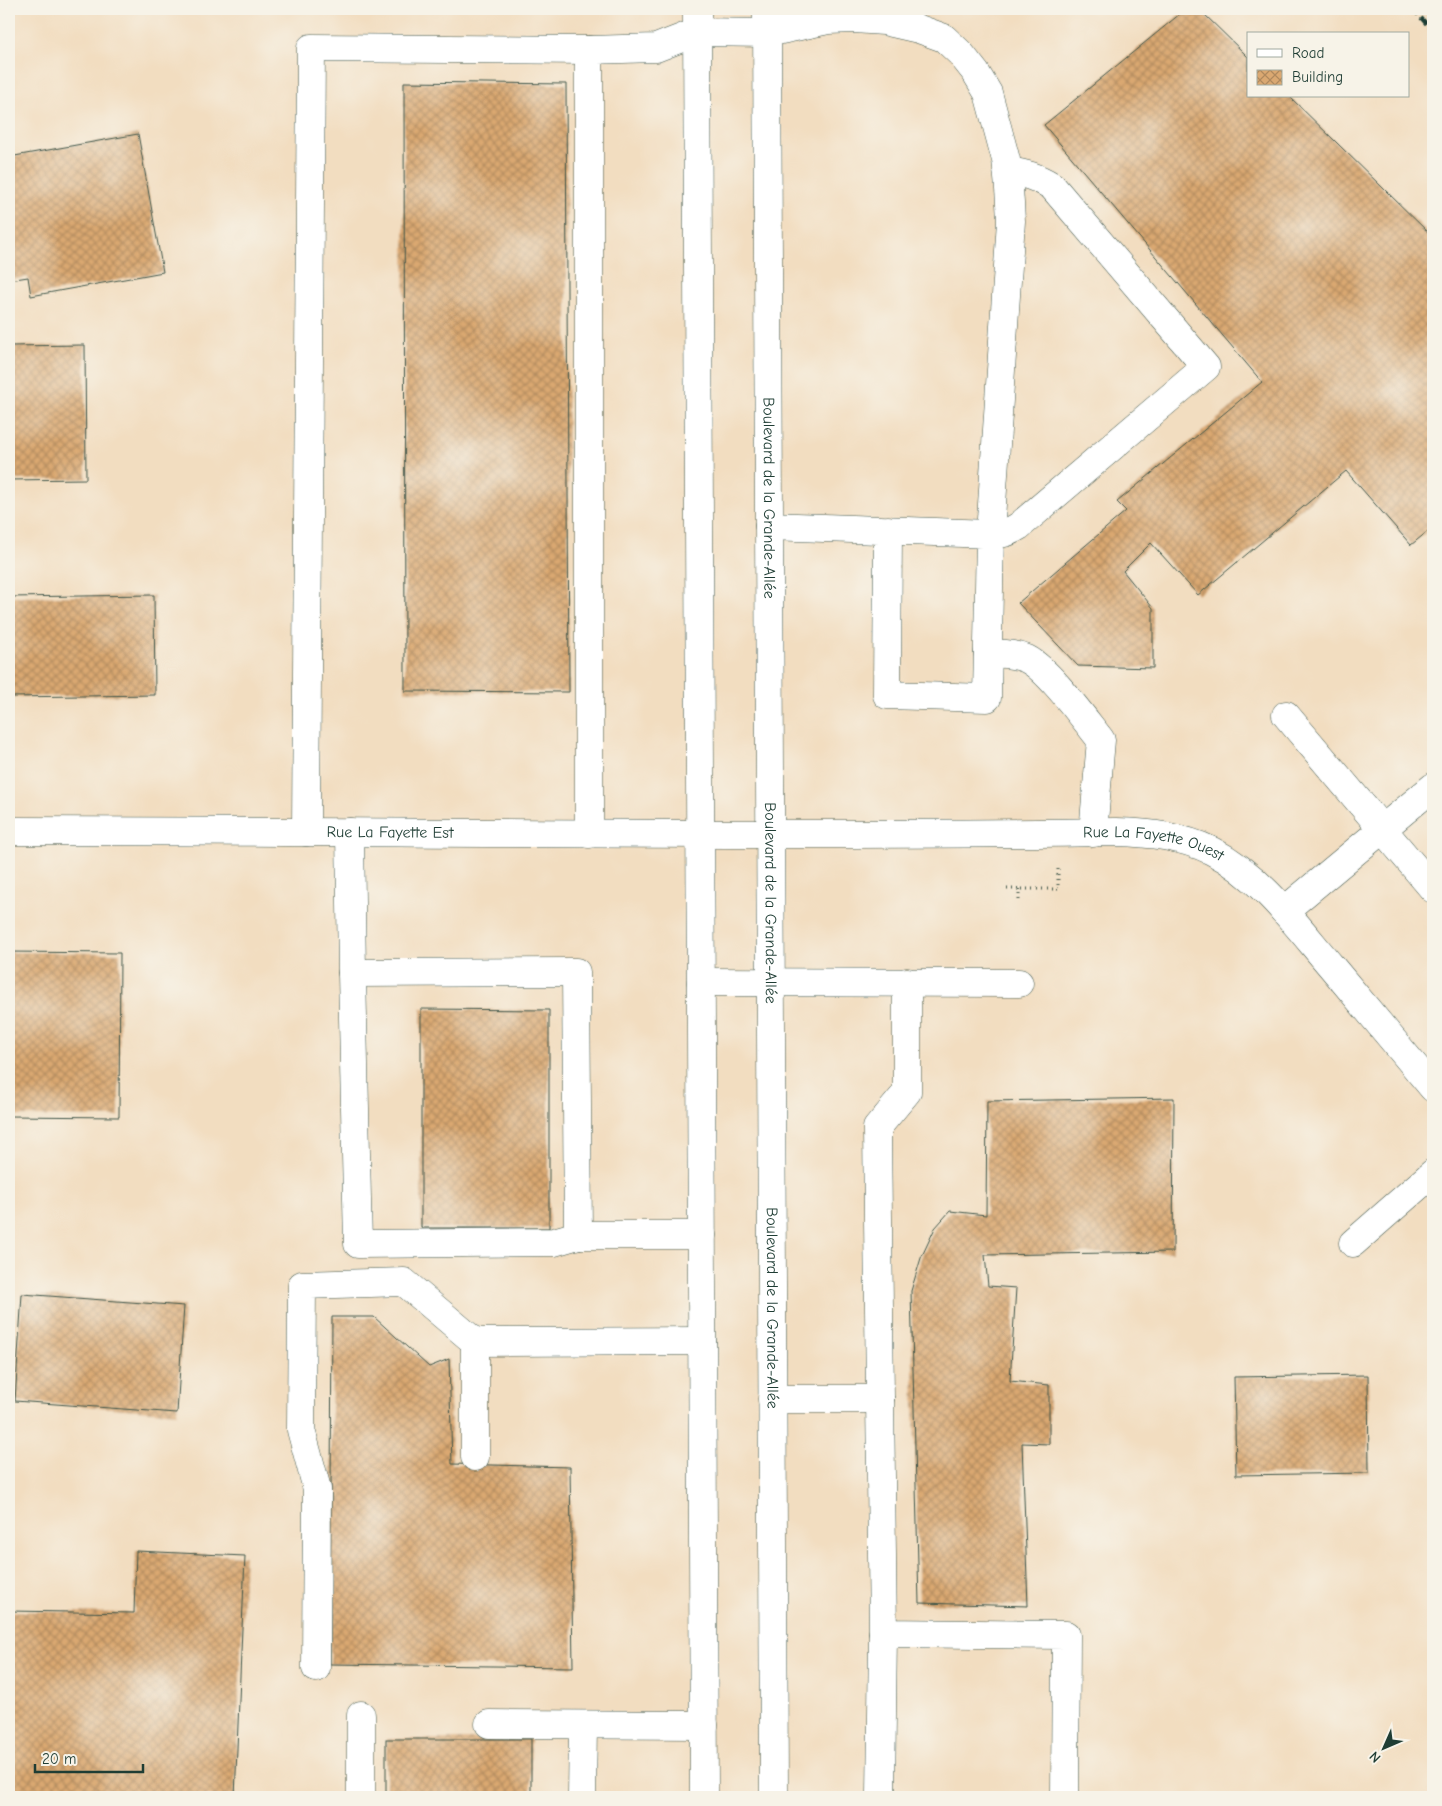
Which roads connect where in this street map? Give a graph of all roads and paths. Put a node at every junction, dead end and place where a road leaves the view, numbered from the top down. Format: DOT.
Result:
graph roads {
  1 [pos="884,15"];
  2 [pos="697,20"];
  3 [pos="767,21"];
  4 [pos="589,50"];
  5 [pos="1008,171"];
  6 [pos="769,526"];
  7 [pos="888,530"];
  8 [pos="990,534"];
  9 [pos="988,653"];
  10 [pos="1286,715"];
  11 [pos="1433,787"];
  12 [pos="1383,829"];
  13 [pos="9,831"];
  14 [pos="306,832"];
  15 [pos="350,832"];
  16 [pos="1093,833"];
  17 [pos="589,834"];
  18 [pos="700,834"];
  19 [pos="771,835"];
  20 [pos="1058,858"];
  21 [pos="1007,889"];
  22 [pos="1019,889"];
  23 [pos="1433,889"];
  24 [pos="1019,900"];
  25 [pos="1284,911"];
  26 [pos="352,973"];
  27 [pos="701,982"];
  28 [pos="772,982"];
  29 [pos="907,982"];
  30 [pos="1019,983"];
  31 [pos="1433,1088"];
  32 [pos="1433,1173"];
  33 [pos="702,1234"];
  34 [pos="578,1235"];
  35 [pos="1353,1243"];
  36 [pos="475,1342"];
  37 [pos="702,1342"];
  38 [pos="772,1399"];
  39 [pos="880,1400"];
  40 [pos="475,1457"];
  41 [pos="883,1633"];
  42 [pos="316,1668"];
  43 [pos="361,1715"];
  44 [pos="489,1724"];
  45 [pos="583,1725"];
  46 [pos="704,1725"];
  47 [pos="361,1797"];
  48 [pos="582,1797"];
  49 [pos="704,1797"];
  50 [pos="774,1797"];
  51 [pos="881,1797"];
  52 [pos="1065,1797"];
  1 -- 3 [label="street"];
  1 -- 5 [label="street"];
  2 -- 3 [label="street"];
  2 -- 4 [label="street"];
  2 -- 18 [label="street"];
  3 -- 6 [label="street, Boulevard de la Grande-Allée"];
  4 -- 14 [label="street"];
  4 -- 17 [label="street"];
  5 -- 8 [label="street"];
  5 -- 8 [label="street"];
  6 -- 7 [label="street"];
  6 -- 19 [label="street, Boulevard de la Grande-Allée"];
  7 -- 8 [label="street"];
  7 -- 9 [label="street"];
  8 -- 9 [label="street"];
  9 -- 16 [label="street"];
  10 -- 12 [label="street"];
  11 -- 12 [label="street"];
  12 -- 23 [label="street"];
  12 -- 25 [label="street"];
  13 -- 14 [label="street, Rue La Fayette Est"];
  14 -- 15 [label="street, Rue La Fayette Est"];
  15 -- 17 [label="street, Rue La Fayette Est"];
  15 -- 26 [label="street"];
  16 -- 19 [label="street, Rue La Fayette Ouest"];
  16 -- 25 [label="street, Rue La Fayette Ouest"];
  17 -- 18 [label="street, Rue La Fayette Est"];
  18 -- 19 [label="street, Rue La Fayette Est"];
  18 -- 27 [label="street"];
  19 -- 28 [label="street, Boulevard de la Grande-Allée"];
  20 -- 22 [label="path"];
  21 -- 22 [label="path"];
  22 -- 24 [label="path"];
  25 -- 31 [label="street, Rue La Fayette Ouest"];
  26 -- 34 [label="street"];
  26 -- 34 [label="street"];
  27 -- 28 [label="street"];
  27 -- 33 [label="street"];
  28 -- 29 [label="street"];
  28 -- 38 [label="street, Boulevard de la Grande-Allée"];
  29 -- 30 [label="street"];
  29 -- 39 [label="street"];
  32 -- 35 [label="street"];
  33 -- 34 [label="street"];
  33 -- 37 [label="street"];
  36 -- 37 [label="street"];
  36 -- 40 [label="street"];
  36 -- 42 [label="street"];
  37 -- 46 [label="street"];
  38 -- 39 [label="street"];
  38 -- 50 [label="street, Boulevard de la Grande-Allée"];
  39 -- 41 [label="street"];
  41 -- 51 [label="street"];
  41 -- 52 [label="street"];
  43 -- 47 [label="street"];
  44 -- 45 [label="street"];
  45 -- 46 [label="street"];
  45 -- 48 [label="street"];
  46 -- 49 [label="street"];
}
